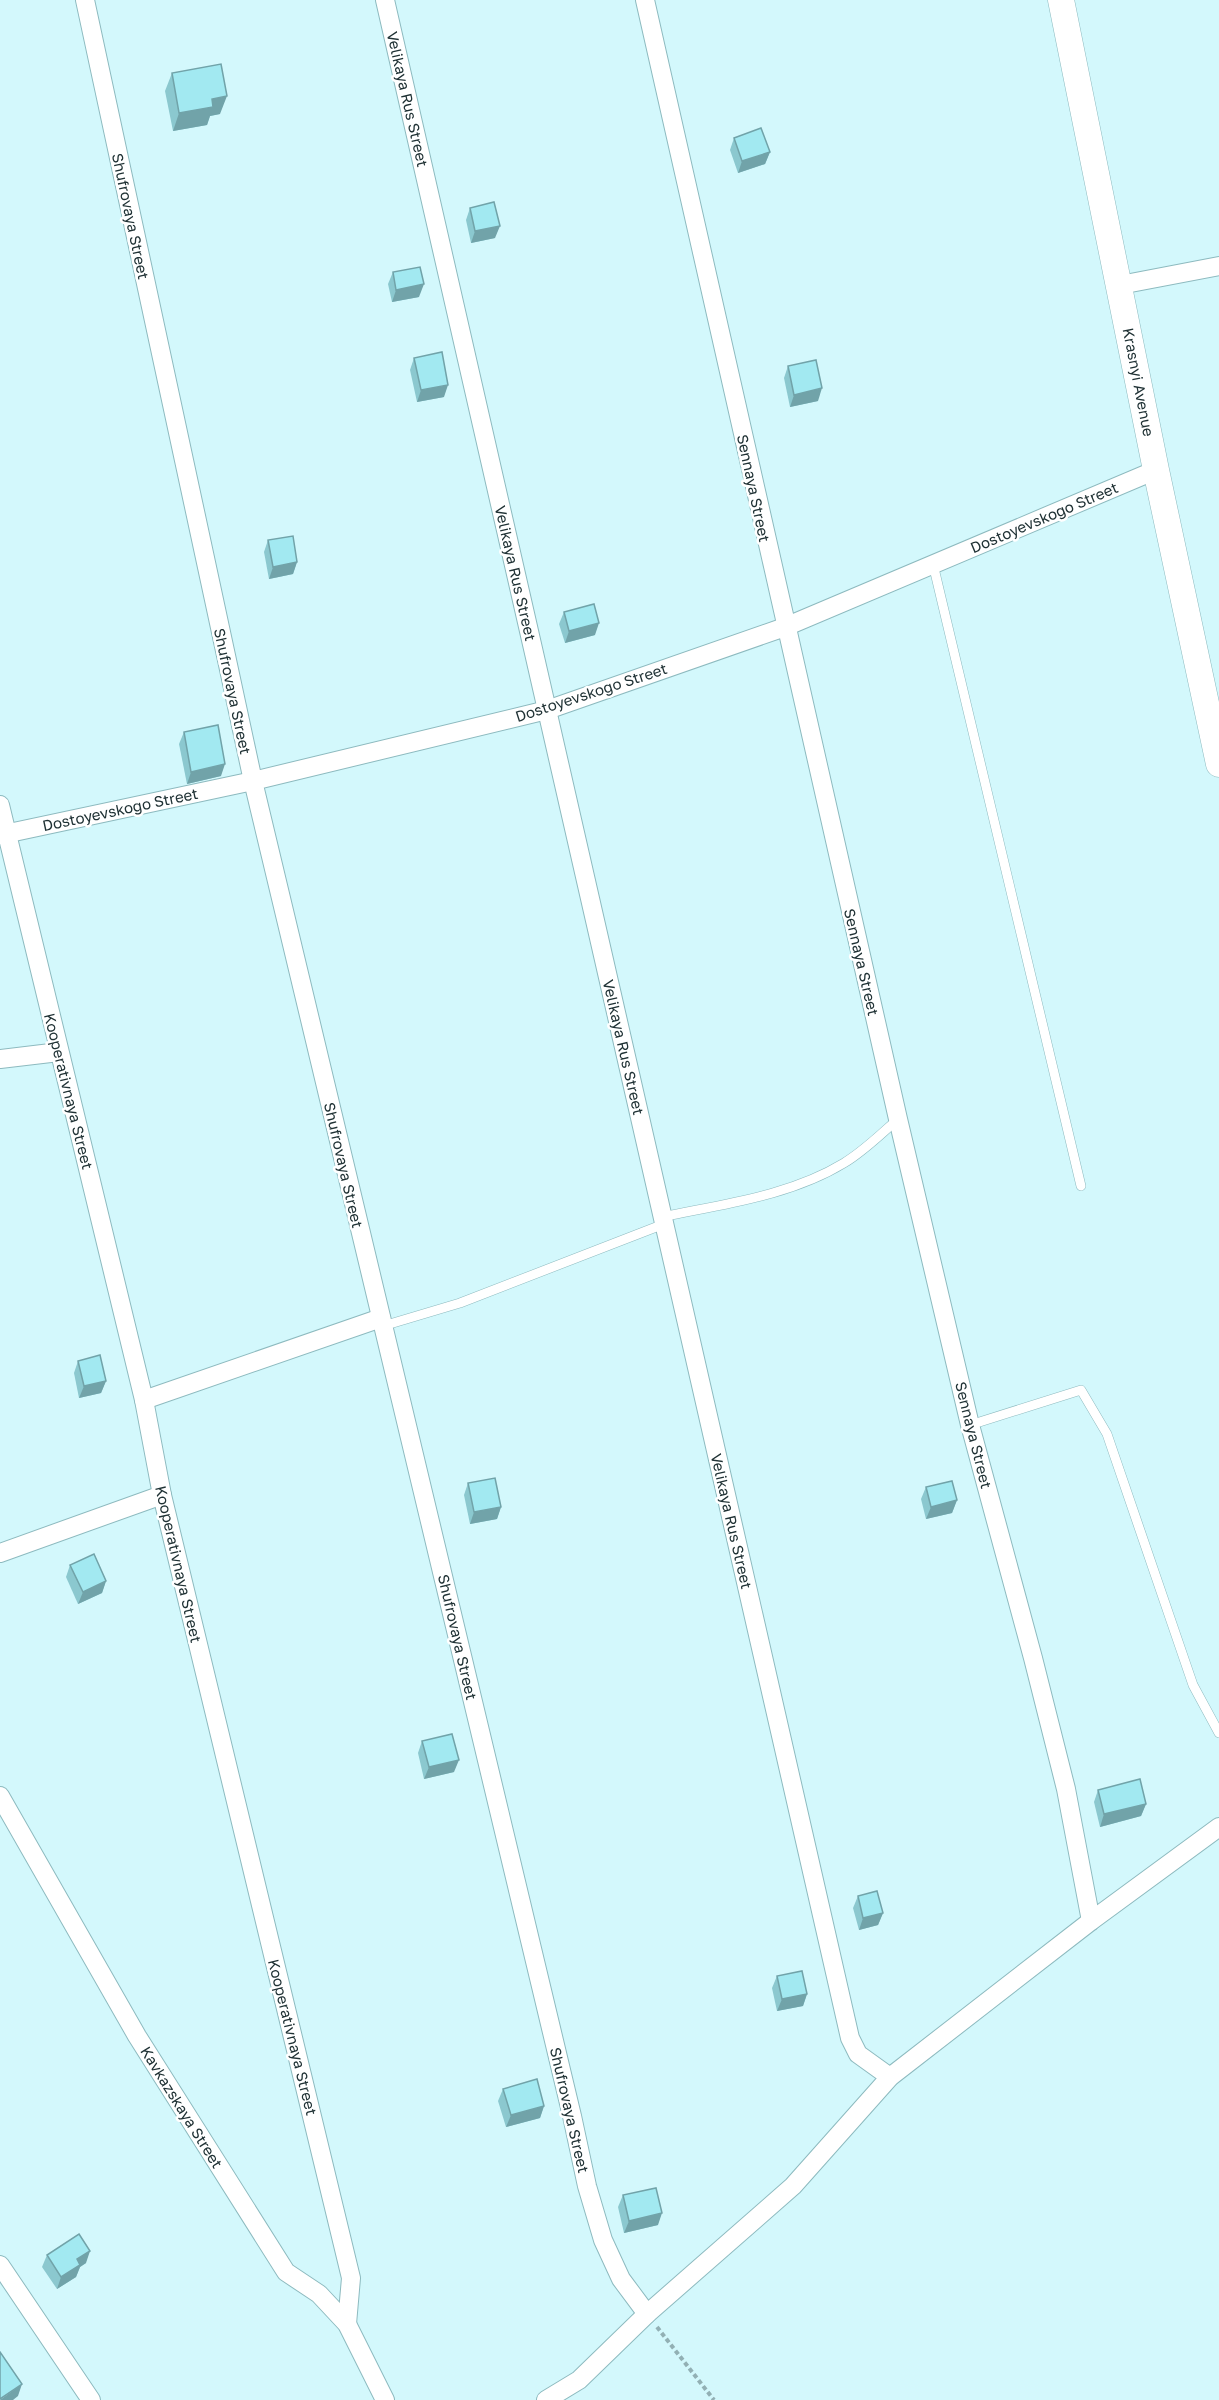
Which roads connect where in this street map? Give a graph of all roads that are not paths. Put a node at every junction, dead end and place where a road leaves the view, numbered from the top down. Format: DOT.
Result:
graph roads {
  1 [pos="85,0"];
  2 [pos="385,0"];
  3 [pos="645,0"];
  4 [pos="1061,0"];
  5 [pos="1219,266"];
  6 [pos="1119,285"];
  7 [pos="1156,470"];
  8 [pos="933,564"];
  9 [pos="785,627"];
  10 [pos="547,710"];
  11 [pos="1219,764"];
  12 [pos="252,781"];
  13 [pos="0,805"];
  14 [pos="3,834"];
  15 [pos="59,1052"];
  16 [pos="0,1059"];
  17 [pos="898,1119"];
  18 [pos="1081,1186"];
  19 [pos="663,1221"];
  20 [pos="382,1322"];
  21 [pos="144,1400"];
  22 [pos="970,1425"];
  23 [pos="162,1495"];
  24 [pos="0,1553"];
  25 [pos="1219,1733"];
  26 [pos="0,1796"];
  27 [pos="1219,1827"];
  28 [pos="1091,1921"];
  29 [pos="890,2078"];
  30 [pos="0,2265"];
  31 [pos="647,2314"];
  32 [pos="346,2324"];
  33 [pos="91,2400"];
  34 [pos="385,2400"];
  35 [pos="546,2400"];
  1 -- 12 [label="street, Shufrovaya Street"];
  2 -- 10 [label="street, Velikaya Rus Street"];
  3 -- 9 [label="street, Sennaya Street"];
  4 -- 6 [label="street, Krasnyi Avenue"];
  5 -- 6 [label="street"];
  6 -- 7 [label="street, Krasnyi Avenue"];
  7 -- 8 [label="street, Dostoyevskogo Street"];
  7 -- 11 [label="street, Krasnyi Avenue"];
  8 -- 9 [label="street, Dostoyevskogo Street"];
  8 -- 18 [label="lane"];
  9 -- 10 [label="street, Dostoyevskogo Street"];
  9 -- 17 [label="street, Sennaya Street"];
  10 -- 12 [label="street, Dostoyevskogo Street"];
  10 -- 19 [label="street, Velikaya Rus Street"];
  12 -- 14 [label="street, Dostoyevskogo Street"];
  12 -- 20 [label="street, Shufrovaya Street"];
  13 -- 14 [label="street, Kooperativnaya Street"];
  14 -- 15 [label="street, Kooperativnaya Street"];
  15 -- 16 [label="street"];
  15 -- 21 [label="street, Kooperativnaya Street"];
  17 -- 19 [label="lane"];
  17 -- 22 [label="street, Sennaya Street"];
  19 -- 20 [label="lane"];
  19 -- 29 [label="street, Velikaya Rus Street"];
  20 -- 21 [label="street"];
  20 -- 31 [label="street, Shufrovaya Street"];
  21 -- 23 [label="street, Kooperativnaya Street"];
  22 -- 25 [label="lane"];
  22 -- 28 [label="street, Sennaya Street"];
  23 -- 24 [label="street"];
  23 -- 32 [label="street, Kooperativnaya Street"];
  26 -- 32 [label="street, Kavkazskaya Street"];
  27 -- 28 [label="street"];
  28 -- 29 [label="street"];
  29 -- 31 [label="street"];
  30 -- 33 [label="street"];
  31 -- 35 [label="street"];
  32 -- 34 [label="street, Kavkazskaya Street"];
}
